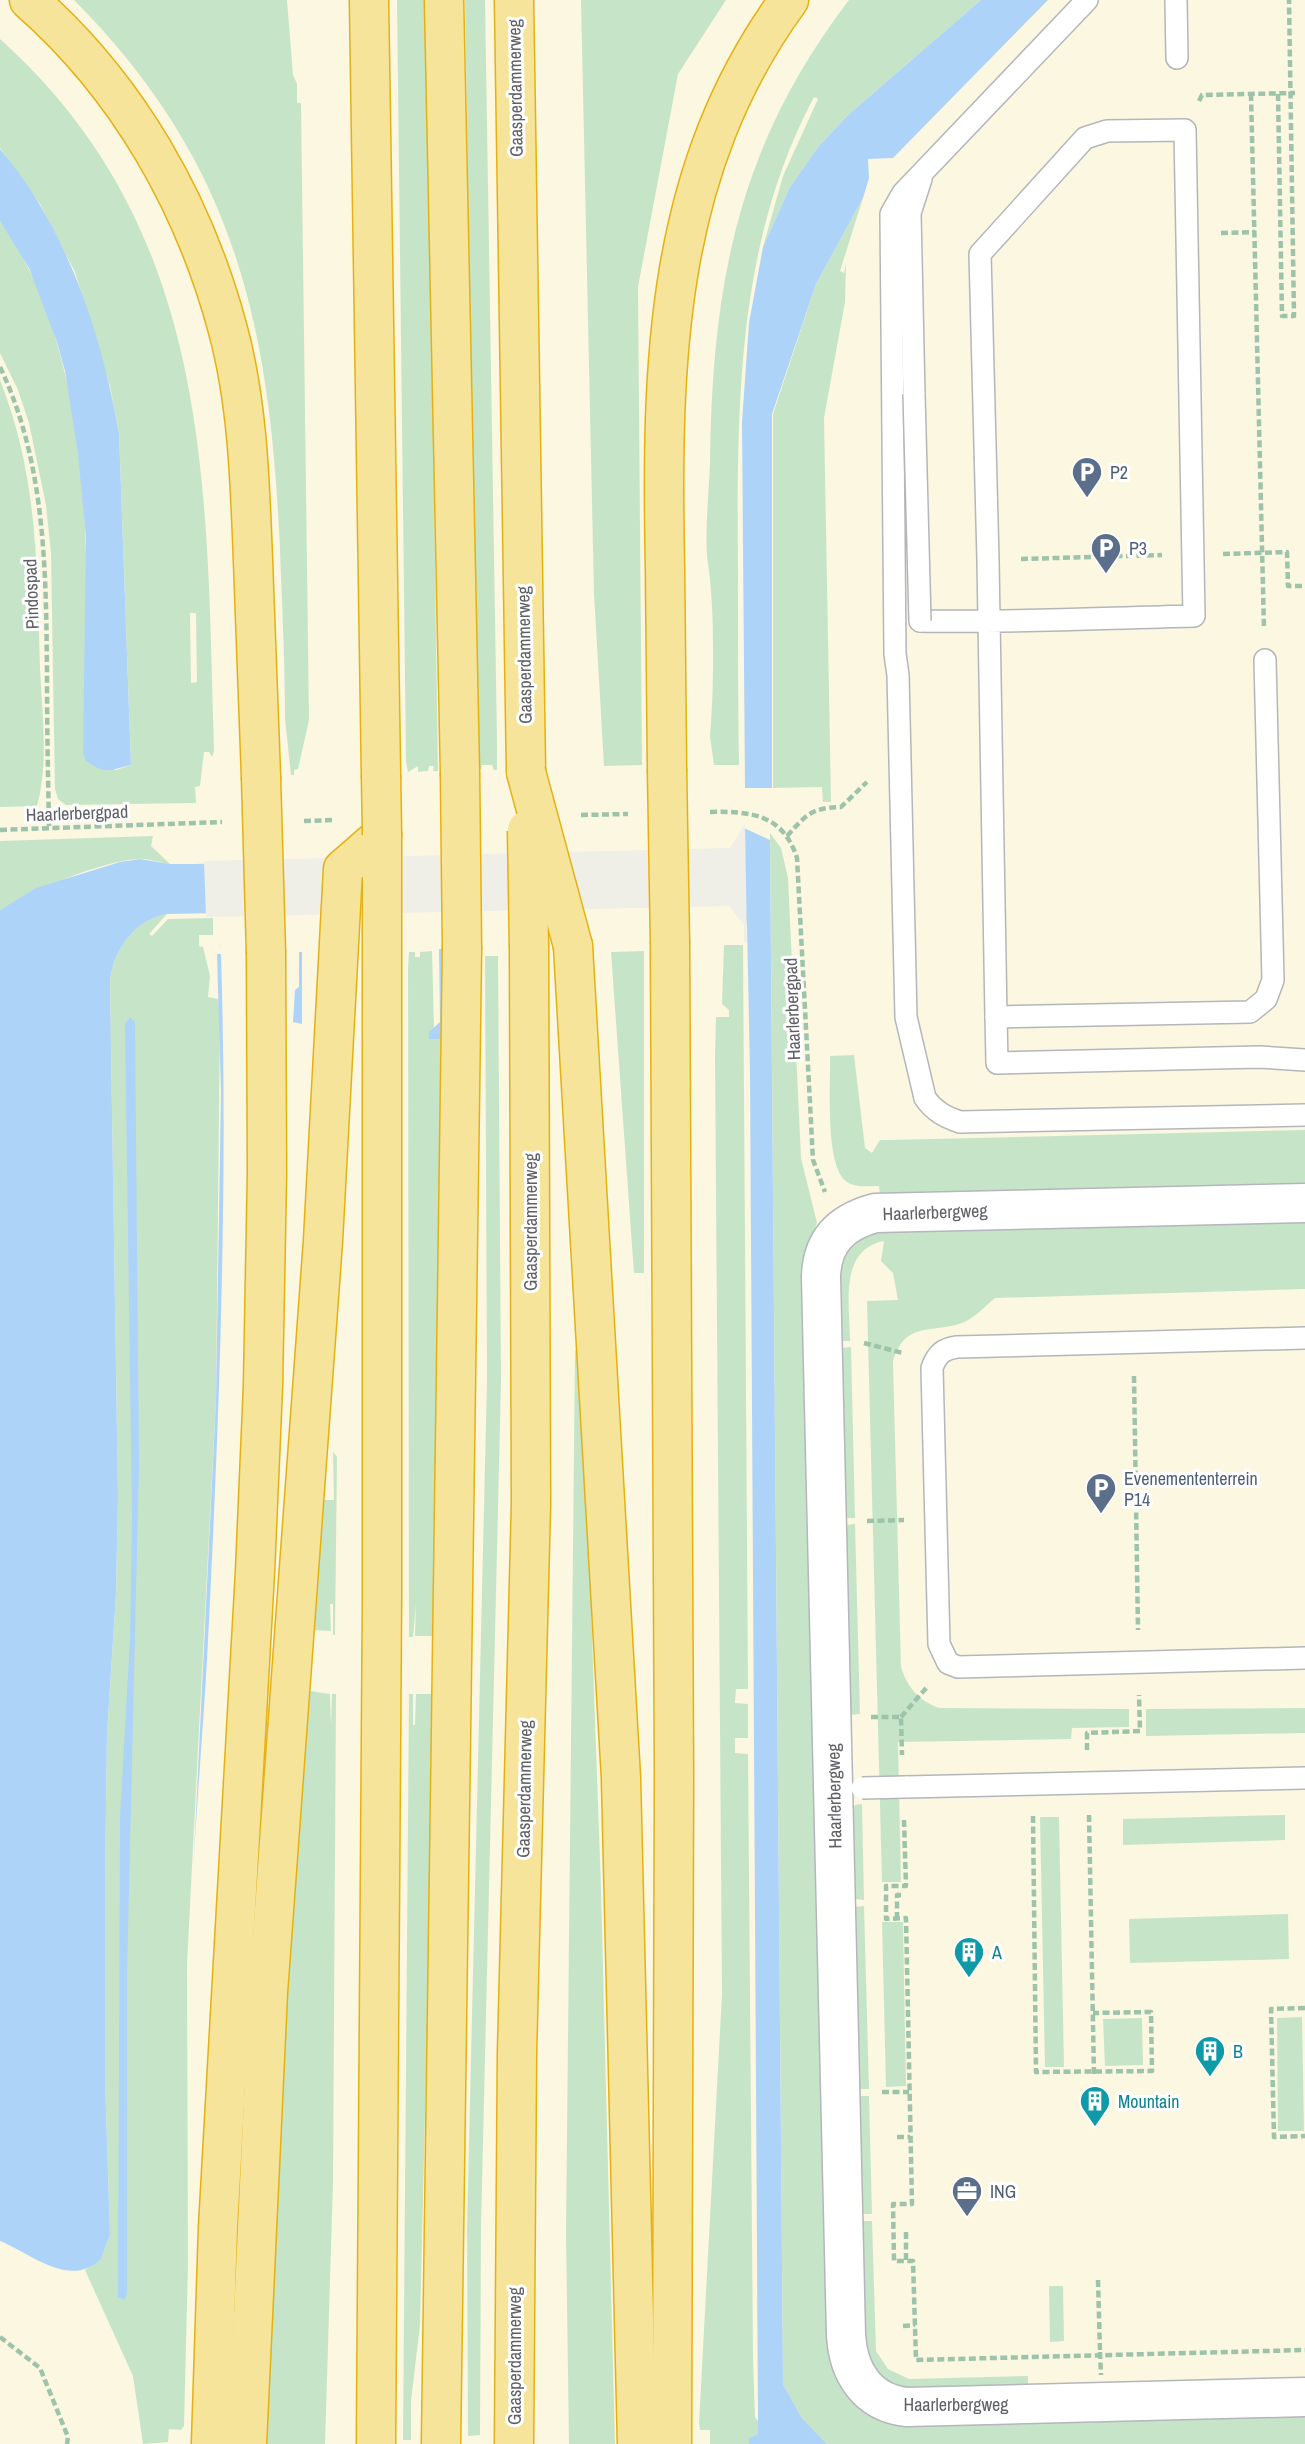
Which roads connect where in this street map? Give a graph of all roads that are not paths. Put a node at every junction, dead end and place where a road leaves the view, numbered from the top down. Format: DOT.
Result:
graph roads {
  1 [pos="29,0"];
  2 [pos="369,0"];
  3 [pos="444,0"];
  4 [pos="514,0"];
  5 [pos="789,0"];
  6 [pos="1087,0"];
  7 [pos="1176,0"];
  8 [pos="1177,58"];
  9 [pos="923,174"];
  10 [pos="989,620"];
  11 [pos="1265,660"];
  12 [pos="526,772"];
  13 [pos="382,835"];
  14 [pos="996,1017"];
  15 [pos="1305,1060"];
  16 [pos="1305,1115"];
  17 [pos="1305,1203"];
  18 [pos="1305,1338"];
  19 [pos="1305,1658"];
  20 [pos="1305,1778"];
  21 [pos="848,1788"];
  22 [pos="222,2173"];
  23 [pos="1305,2398"];
  24 [pos="246,2436"];
  25 [pos="211,2444"];
  26 [pos="376,2444"];
  27 [pos="441,2444"];
  28 [pos="514,2444"];
  29 [pos="637,2444"];
  30 [pos="672,2444"];
  1 -- 22 [label="highway, bridge"];
  2 -- 13 [label="highway, bridge"];
  3 -- 27 [label="highway, bridge"];
  4 -- 12 [label="highway, Gaasperdammerweg"];
  5 -- 30 [label="highway, bridge"];
  6 -- 9 [label="lane"];
  7 -- 8 [label="lane"];
  9 -- 10 [label="lane, bridge"];
  9 -- 16 [label="lane"];
  10 -- 10 [label="lane"];
  10 -- 14 [label="lane"];
  11 -- 14 [label="lane"];
  12 -- 28 [label="highway, Gaasperdammerweg, bridge"];
  12 -- 29 [label="highway, bridge"];
  13 -- 24 [label="highway"];
  13 -- 26 [label="highway"];
  14 -- 15 [label="lane"];
  17 -- 21 [label="street, Haarlerbergweg"];
  18 -- 19 [label="lane"];
  20 -- 21 [label="lane, bridge"];
  21 -- 23 [label="street, Haarlerbergweg"];
  22 -- 24 [label="lane"];
  22 -- 25 [label="highway"];
}
